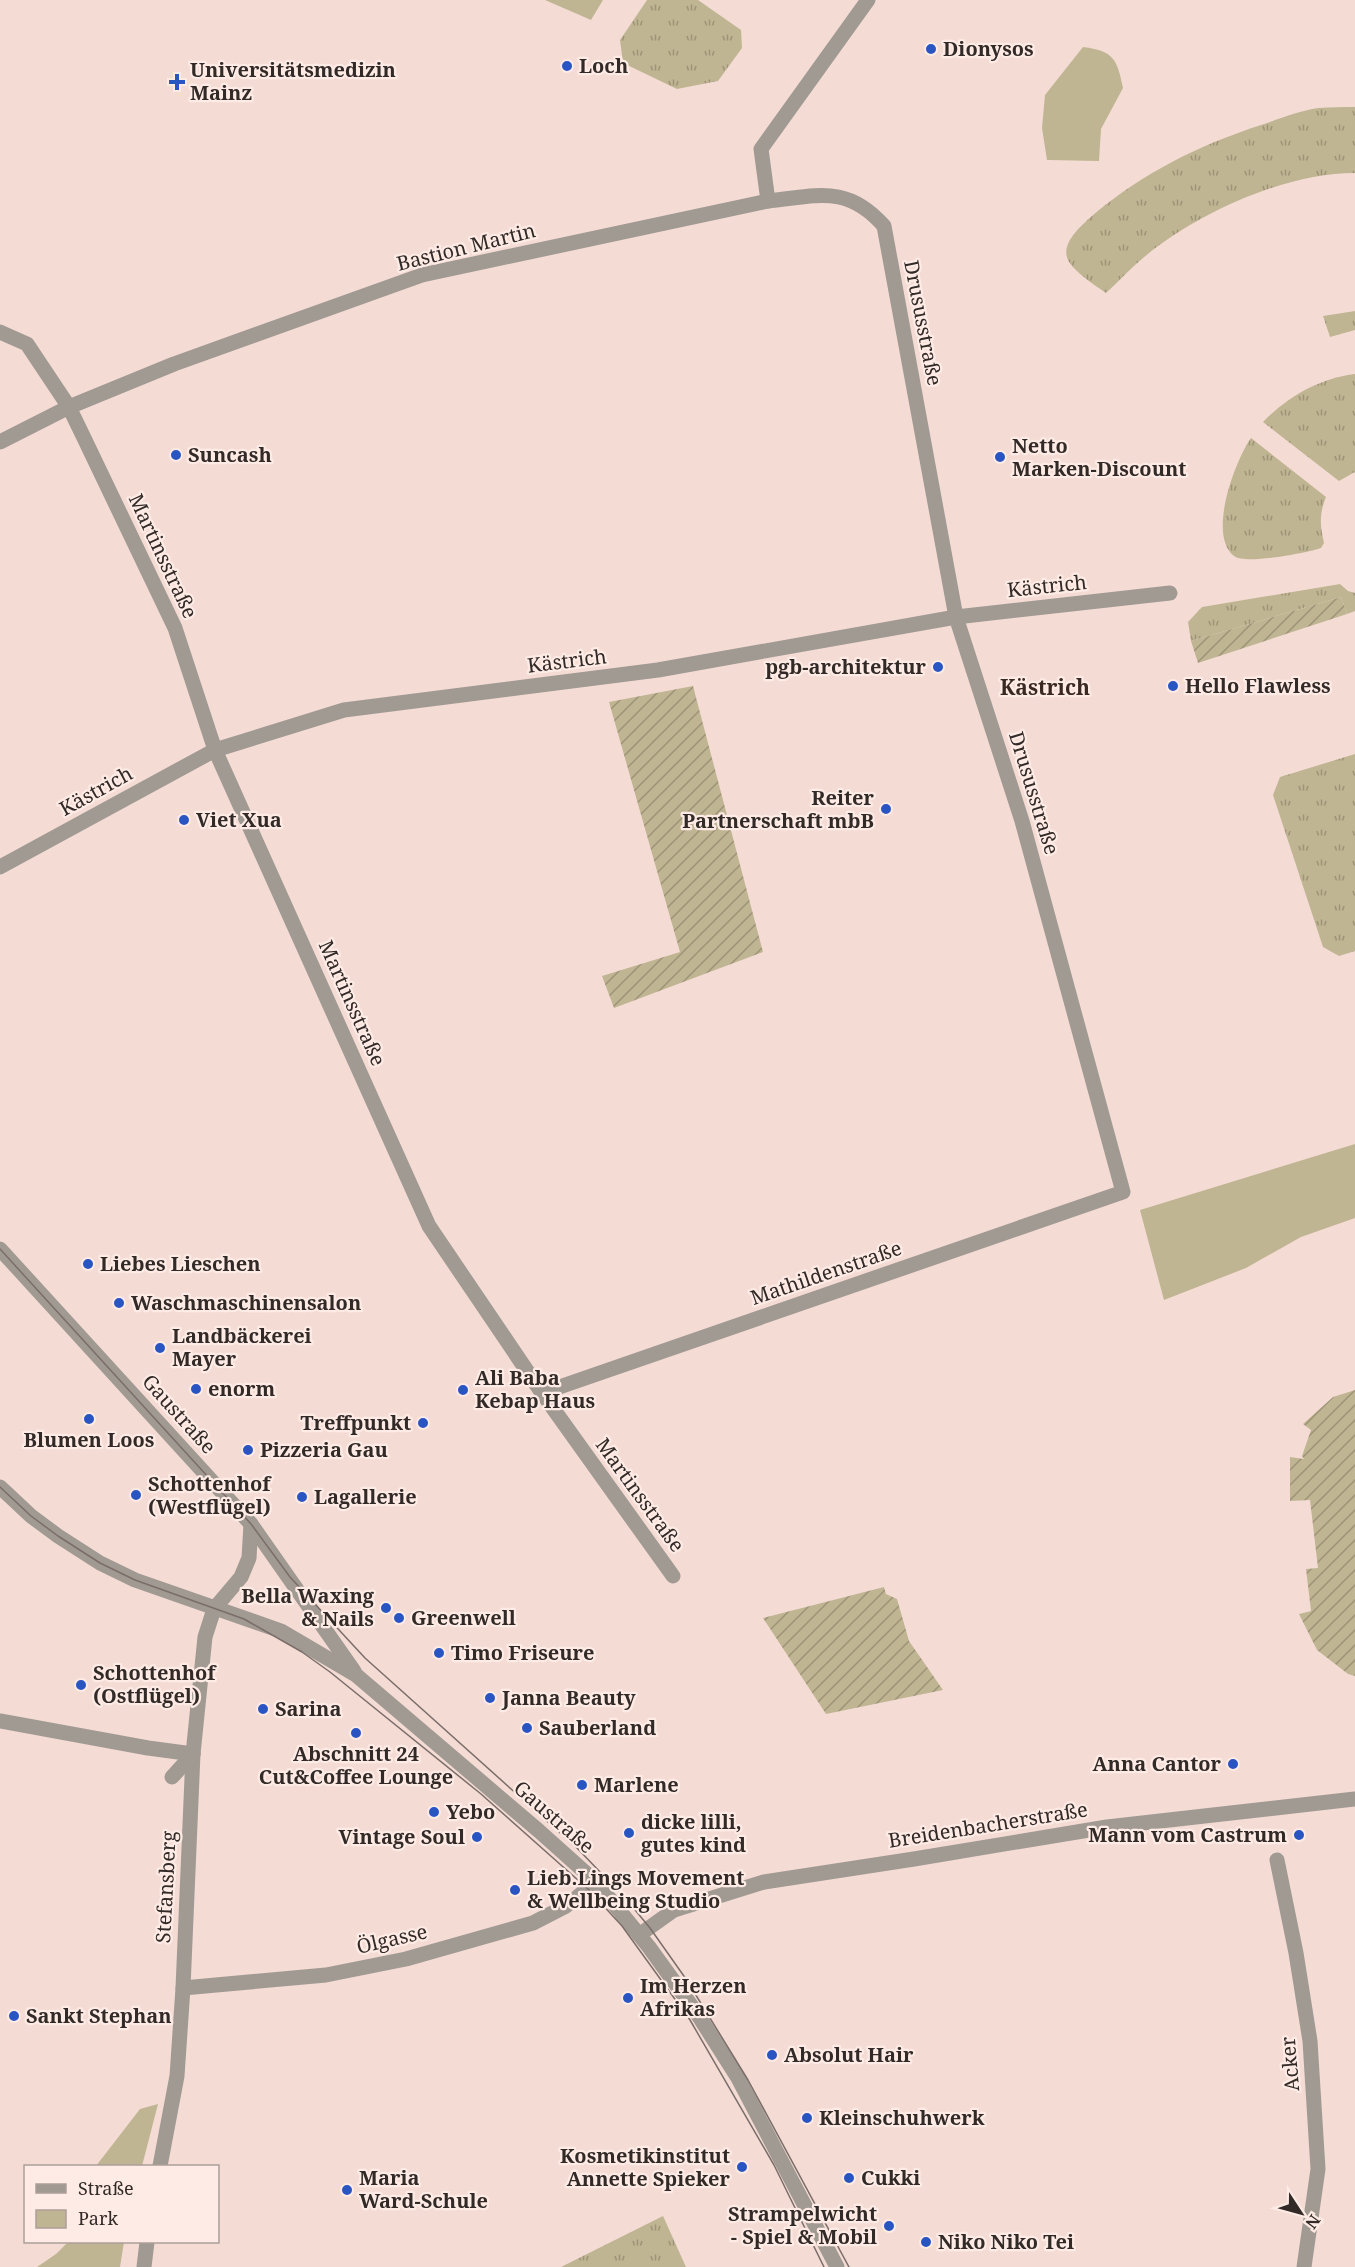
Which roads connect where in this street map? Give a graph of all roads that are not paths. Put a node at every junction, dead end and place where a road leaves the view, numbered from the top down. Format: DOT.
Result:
graph roads {
  1 [pos="868,0"];
  2 [pos="768,201"];
  3 [pos="884,226"];
  4 [pos="0,332"];
  5 [pos="69,407"];
  6 [pos="0,442"];
  7 [pos="1170,593"];
  8 [pos="956,617"];
  9 [pos="215,750"];
  10 [pos="0,867"];
  11 [pos="1123,1192"];
  12 [pos="0,1249"];
  13 [pos="542,1393"];
  14 [pos="0,1487"];
  15 [pos="251,1524"];
  16 [pos="673,1576"];
  17 [pos="214,1609"];
  18 [pos="356,1675"];
  19 [pos="0,1721"];
  20 [pos="194,1754"];
  21 [pos="172,1777"];
  22 [pos="1355,1799"];
  23 [pos="1277,1860"];
  24 [pos="596,1882"];
  25 [pos="639,1935"];
  26 [pos="183,1988"];
  27 [pos="160,2165"];
  28 [pos="147,2243"];
  29 [pos="144,2267"];
  30 [pos="837,2267"];
  31 [pos="1304,2267"];
  1 -- 2 [label="street"];
  2 -- 3 [label="street, Bastion Martin"];
  2 -- 5 [label="street, Bastion Martin"];
  3 -- 8 [label="street, Drususstraße"];
  4 -- 5 [label="street, Martinsstraße"];
  5 -- 6 [label="street, Bastion Martin"];
  5 -- 9 [label="street, Martinsstraße"];
  7 -- 8 [label="street, Kästrich"];
  8 -- 9 [label="street, Kästrich"];
  8 -- 11 [label="street, Drususstraße"];
  9 -- 10 [label="street, Kästrich"];
  9 -- 13 [label="street, Martinsstraße"];
  11 -- 13 [label="street, Mathildenstraße"];
  12 -- 15 [label="street, Gaustraße"];
  13 -- 16 [label="street, Martinsstraße"];
  14 -- 17 [label="street, Gaustraße"];
  15 -- 17 [label="street"];
  15 -- 18 [label="street, Gaustraße"];
  17 -- 18 [label="street, Gaustraße"];
  17 -- 20 [label="street, Stefansberg"];
  18 -- 24 [label="street, Gaustraße"];
  19 -- 20 [label="street"];
  20 -- 21 [label="street"];
  20 -- 26 [label="street, Stefansberg"];
  22 -- 25 [label="street, Breidenbacherstraße"];
  23 -- 31 [label="street, Acker"];
  24 -- 25 [label="street, Gaustraße"];
  24 -- 26 [label="street, Ölgasse"];
  25 -- 30 [label="street, Gaustraße"];
  26 -- 27 [label="street, Stefansberg"];
  28 -- 29 [label="street"];
}
